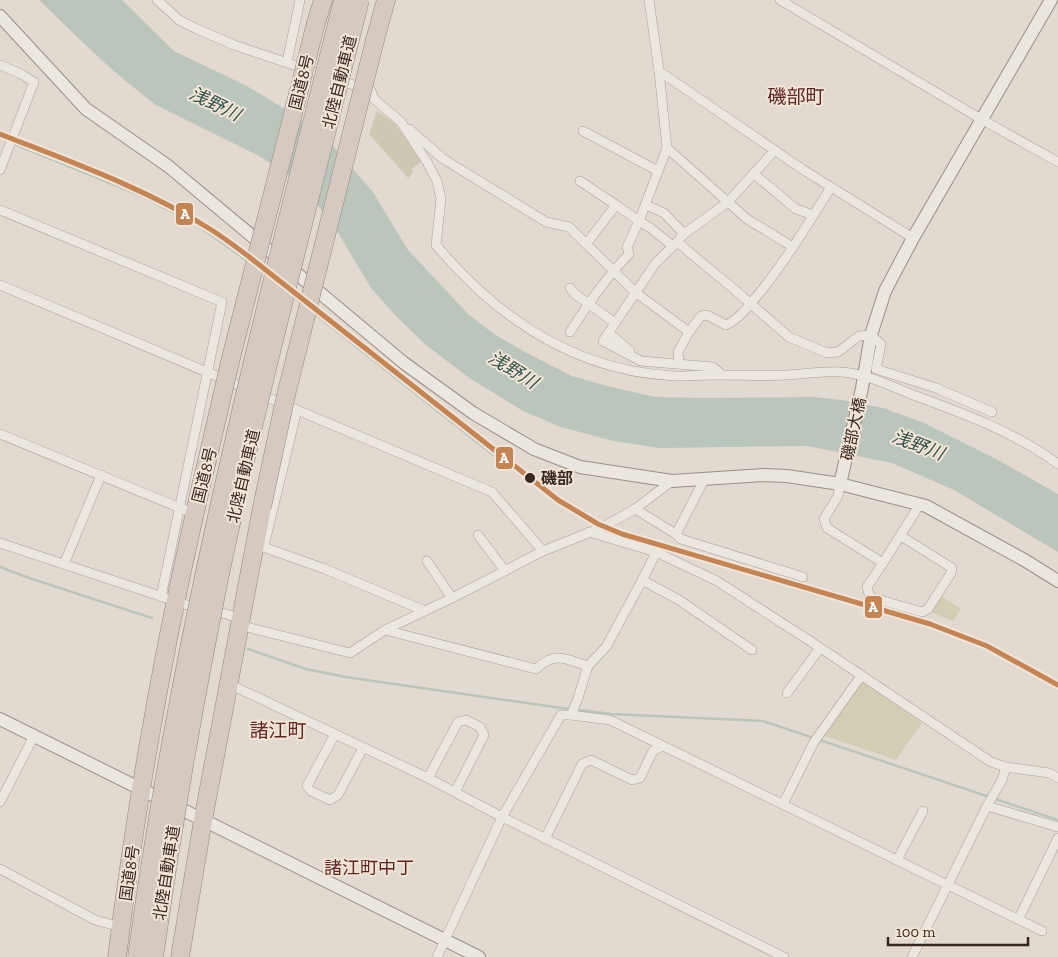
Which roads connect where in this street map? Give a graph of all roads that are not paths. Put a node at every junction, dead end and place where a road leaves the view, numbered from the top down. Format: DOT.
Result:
graph roads {
  1 [pos="157,0"];
  2 [pos="300,0"];
  3 [pos="323,0"];
  4 [pos="343,0"];
  5 [pos="360,0"];
  6 [pos="386,0"];
  7 [pos="648,0"];
  8 [pos="780,0"];
  9 [pos="1051,0"];
  10 [pos="0,16"];
  11 [pos="287,62"];
  12 [pos="0,65"];
  13 [pos="659,71"];
  14 [pos="982,119"];
  15 [pos="401,122"];
  16 [pos="583,131"];
  17 [pos="667,148"];
  18 [pos="775,150"];
  19 [pos="1058,162"];
  20 [pos="0,170"];
  21 [pos="658,170"];
  22 [pos="754,174"];
  23 [pos="580,181"];
  24 [pos="831,187"];
  25 [pos="728,202"];
  26 [pos="646,205"];
  27 [pos="616,206"];
  28 [pos="0,210"];
  29 [pos="813,215"];
  30 [pos="639,221"];
  31 [pos="684,234"];
  32 [pos="913,238"];
  33 [pos="586,244"];
  34 [pos="675,244"];
  35 [pos="793,247"];
  36 [pos="613,271"];
  37 [pos="0,285"];
  38 [pos="570,288"];
  39 [pos="635,292"];
  40 [pos="587,304"];
  41 [pos="750,304"];
  42 [pos="615,324"];
  43 [pos="570,332"];
  44 [pos="689,332"];
  45 [pos="871,335"];
  46 [pos="679,364"];
  47 [pos="208,374"];
  48 [pos="722,375"];
  49 [pos="864,375"];
  50 [pos="298,410"];
  51 [pos="992,412"];
  52 [pos="0,434"];
  53 [pos="1058,464"];
  54 [pos="101,475"];
  55 [pos="706,478"];
  56 [pos="672,481"];
  57 [pos="840,484"];
  58 [pos="920,504"];
  59 [pos="635,509"];
  60 [pos="188,511"];
  61 [pos="589,532"];
  62 [pos="676,534"];
  63 [pos="478,535"];
  64 [pos="901,536"];
  65 [pos="0,543"];
  66 [pos="259,545"];
  67 [pos="543,551"];
  68 [pos="656,552"];
  69 [pos="427,561"];
  70 [pos="883,562"];
  71 [pos="64,564"];
  72 [pos="505,571"];
  73 [pos="803,577"];
  74 [pos="642,580"];
  75 [pos="1058,581"];
  76 [pos="452,598"];
  77 [pos="175,601"];
  78 [pos="425,611"];
  79 [pos="222,613"];
  80 [pos="240,621"];
  81 [pos="385,630"];
  82 [pos="820,648"];
  83 [pos="752,650"];
  84 [pos="588,666"];
  85 [pos="861,676"];
  86 [pos="229,684"];
  87 [pos="787,693"];
  88 [pos="571,714"];
  89 [pos="0,720"];
  90 [pos="335,734"];
  91 [pos="34,736"];
  92 [pos="662,746"];
  93 [pos="363,748"];
  94 [pos="1006,767"];
  95 [pos="428,778"];
  96 [pos="1058,778"];
  97 [pos="141,789"];
  98 [pos="455,792"];
  99 [pos="1,799"];
  100 [pos="783,804"];
  101 [pos="987,806"];
  102 [pos="924,811"];
  103 [pos="502,817"];
  104 [pos="203,820"];
  105 [pos="1058,827"];
  106 [pos="1058,838"];
  107 [pos="545,839"];
  108 [pos="897,860"];
  109 [pos="0,869"];
  110 [pos="947,885"];
  111 [pos="1019,918"];
  112 [pos="121,927"];
  113 [pos="1042,931"];
  114 [pos="446,940"];
  115 [pos="117,957"];
  116 [pos="137,957"];
  117 [pos="154,957"];
  118 [pos="180,957"];
  119 [pos="437,957"];
  120 [pos="479,957"];
  121 [pos="784,957"];
  122 [pos="912,957"];
  1 -- 11 [label="street"];
  2 -- 11 [label="street"];
  3 -- 60 [label="highway, 国道8号, bridge"];
  4 -- 116 [label="highway, 北陸自動車道, bridge"];
  5 -- 117 [label="highway, 北陸自動車道, bridge"];
  6 -- 66 [label="highway, bridge"];
  7 -- 13 [label="street"];
  8 -- 14 [label="street"];
  9 -- 14 [label="street, 磯部大橋"];
  10 -- 56 [label="street"];
  11 -- 15 [label="street"];
  12 -- 20 [label="street"];
  13 -- 17 [label="street"];
  13 -- 18 [label="street"];
  14 -- 19 [label="street"];
  14 -- 32 [label="street, 磯部大橋"];
  15 -- 33 [label="street"];
  15 -- 48 [label="street"];
  16 -- 21 [label="street"];
  17 -- 21 [label="street"];
  17 -- 25 [label="street"];
  18 -- 22 [label="street"];
  18 -- 24 [label="street"];
  21 -- 26 [label="street"];
  22 -- 25 [label="street"];
  22 -- 29 [label="street"];
  23 -- 27 [label="street"];
  24 -- 29 [label="street"];
  24 -- 32 [label="street"];
  25 -- 31 [label="street"];
  25 -- 35 [label="street"];
  26 -- 30 [label="street"];
  26 -- 31 [label="street"];
  27 -- 30 [label="street"];
  27 -- 33 [label="street"];
  28 -- 47 [label="street"];
  29 -- 35 [label="street"];
  30 -- 34 [label="street"];
  30 -- 36 [label="street"];
  31 -- 34 [label="street"];
  32 -- 45 [label="street, 磯部大橋"];
  33 -- 36 [label="street"];
  34 -- 39 [label="street"];
  34 -- 41 [label="street"];
  35 -- 41 [label="street"];
  36 -- 39 [label="street"];
  36 -- 40 [label="street"];
  37 -- 47 [label="street"];
  38 -- 40 [label="street"];
  39 -- 42 [label="street"];
  39 -- 44 [label="street"];
  40 -- 42 [label="street"];
  40 -- 43 [label="street"];
  41 -- 44 [label="street"];
  41 -- 45 [label="street"];
  42 -- 46 [label="street"];
  44 -- 46 [label="street"];
  45 -- 49 [label="street, 磯部大橋"];
  45 -- 51 [label="street"];
  46 -- 48 [label="street"];
  47 -- 50 [label="street"];
  47 -- 60 [label="street"];
  48 -- 49 [label="street"];
  49 -- 53 [label="street"];
  49 -- 57 [label="street, 磯部大橋"];
  50 -- 66 [label="street"];
  50 -- 67 [label="street"];
  52 -- 54 [label="street"];
  54 -- 60 [label="street"];
  54 -- 71 [label="street"];
  55 -- 56 [label="street"];
  55 -- 57 [label="street"];
  55 -- 62 [label="street"];
  56 -- 59 [label="street"];
  57 -- 58 [label="street"];
  57 -- 70 [label="street"];
  58 -- 64 [label="street"];
  58 -- 75 [label="street"];
  59 -- 61 [label="street"];
  59 -- 62 [label="street"];
  60 -- 77 [label="highway, 国道8号"];
  61 -- 67 [label="street"];
  61 -- 68 [label="street"];
  62 -- 73 [label="street"];
  63 -- 72 [label="street"];
  64 -- 70 [label="street"];
  64 -- 70 [label="street"];
  65 -- 71 [label="street"];
  66 -- 78 [label="street"];
  66 -- 80 [label="highway"];
  67 -- 72 [label="street"];
  68 -- 74 [label="street"];
  68 -- 82 [label="street"];
  69 -- 76 [label="street"];
  71 -- 77 [label="street"];
  72 -- 76 [label="street"];
  74 -- 83 [label="street"];
  74 -- 84 [label="street"];
  76 -- 78 [label="street"];
  77 -- 97 [label="highway, 国道8号"];
  78 -- 81 [label="street"];
  79 -- 80 [label="street"];
  80 -- 81 [label="street"];
  80 -- 86 [label="highway"];
  81 -- 84 [label="street"];
  82 -- 85 [label="street"];
  82 -- 87 [label="street"];
  84 -- 88 [label="street"];
  85 -- 94 [label="street"];
  85 -- 100 [label="street"];
  86 -- 90 [label="street"];
  86 -- 104 [label="highway"];
  88 -- 92 [label="street"];
  88 -- 103 [label="street"];
  89 -- 91 [label="street"];
  90 -- 93 [label="street"];
  90 -- 93 [label="street"];
  91 -- 97 [label="street"];
  91 -- 99 [label="street"];
  92 -- 100 [label="street"];
  92 -- 107 [label="street"];
  93 -- 95 [label="street"];
  94 -- 96 [label="street"];
  94 -- 101 [label="street"];
  95 -- 98 [label="street"];
  95 -- 98 [label="street"];
  97 -- 104 [label="street"];
  97 -- 112 [label="highway, 国道8号"];
  98 -- 103 [label="street"];
  100 -- 108 [label="street"];
  101 -- 105 [label="street"];
  101 -- 110 [label="street"];
  102 -- 108 [label="street"];
  103 -- 107 [label="street"];
  103 -- 114 [label="street"];
  104 -- 114 [label="street"];
  104 -- 118 [label="highway"];
  106 -- 111 [label="street"];
  107 -- 121 [label="street"];
  108 -- 110 [label="street"];
  109 -- 112 [label="street"];
  110 -- 111 [label="street"];
  110 -- 122 [label="street"];
  111 -- 113 [label="street"];
  112 -- 115 [label="highway, 国道8号"];
  114 -- 119 [label="street"];
  114 -- 120 [label="street"];
}
